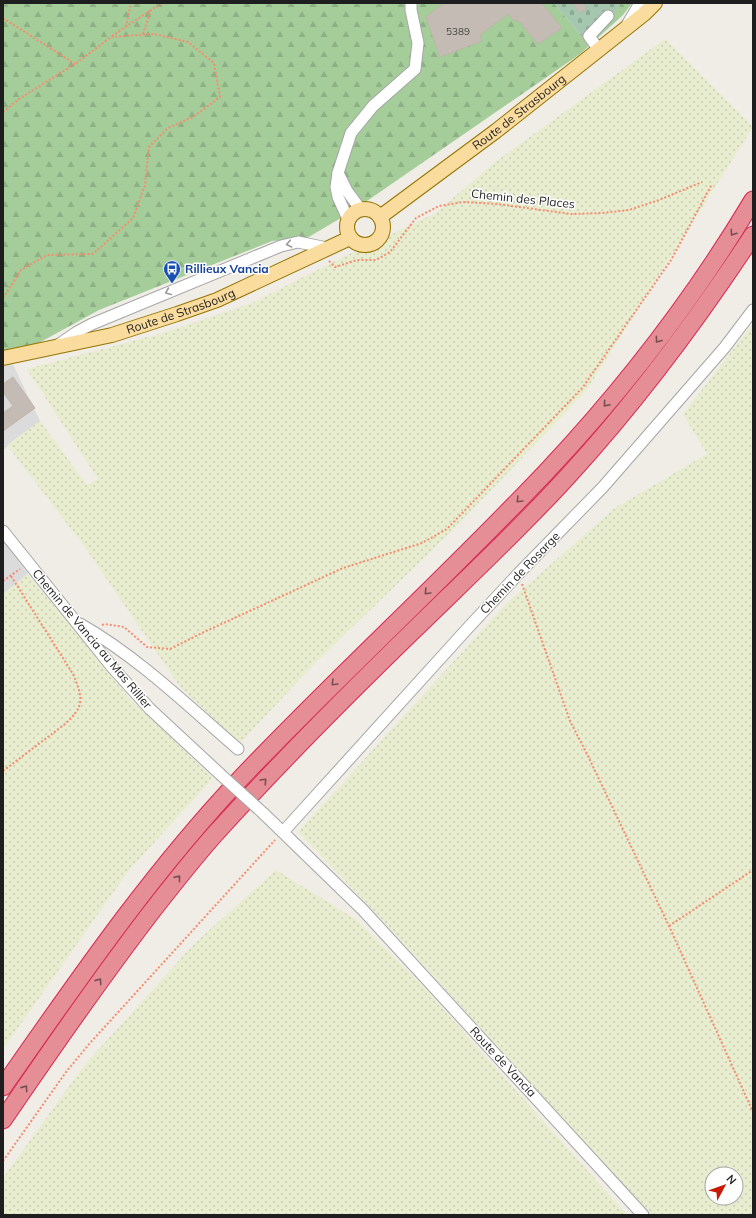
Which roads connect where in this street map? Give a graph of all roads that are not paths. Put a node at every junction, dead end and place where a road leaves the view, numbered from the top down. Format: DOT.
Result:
graph roads {
  1 [pos="411,3"];
  2 [pos="640,3"];
  3 [pos="655,3"];
  4 [pos="608,16"];
  5 [pos="624,30"];
  6 [pos="599,50"];
  7 [pos="338,173"];
  8 [pos="753,200"];
  9 [pos="361,210"];
  10 [pos="380,218"];
  11 [pos="348,219"];
  12 [pos="753,235"];
  13 [pos="350,238"];
  14 [pos="323,250"];
  15 [pos="753,310"];
  16 [pos="55,348"];
  17 [pos="3,358"];
  18 [pos="3,531"];
  19 [pos="74,621"];
  20 [pos="238,749"];
  21 [pos="283,832"];
  22 [pos="3,1087"];
  23 [pos="3,1120"];
  24 [pos="643,1215"];
  1 -- 7 [label="street"];
  2 -- 5 [label="street"];
  3 -- 5 [label="main road, Route de Strasbourg"];
  4 -- 6 [label="street"];
  5 -- 6 [label="main road, Route de Strasbourg"];
  6 -- 10 [label="main road, Route de Strasbourg"];
  7 -- 9 [label="street"];
  7 -- 11 [label="street"];
  8 -- 22 [label="highway, one-way"];
  9 -- 10 [label="main road"];
  9 -- 11 [label="main road"];
  10 -- 13 [label="main road"];
  11 -- 13 [label="main road"];
  23 -- 12 [label="highway, one-way"];
  13 -- 14 [label="main road, Route de Strasbourg"];
  14 -- 16 [label="main road, Route de Strasbourg"];
  14 -- 16 [label="street, one-way"];
  15 -- 21 [label="street, Chemin de Rosarge"];
  16 -- 17 [label="main road, Route de Strasbourg"];
  18 -- 19 [label="street, Chemin de Vancia au Mas Rillier"];
  19 -- 20 [label="street"];
  19 -- 21 [label="street, Chemin de Vancia au Mas Rillier, bridge"];
  21 -- 24 [label="street, Route de Vancia"];
}
